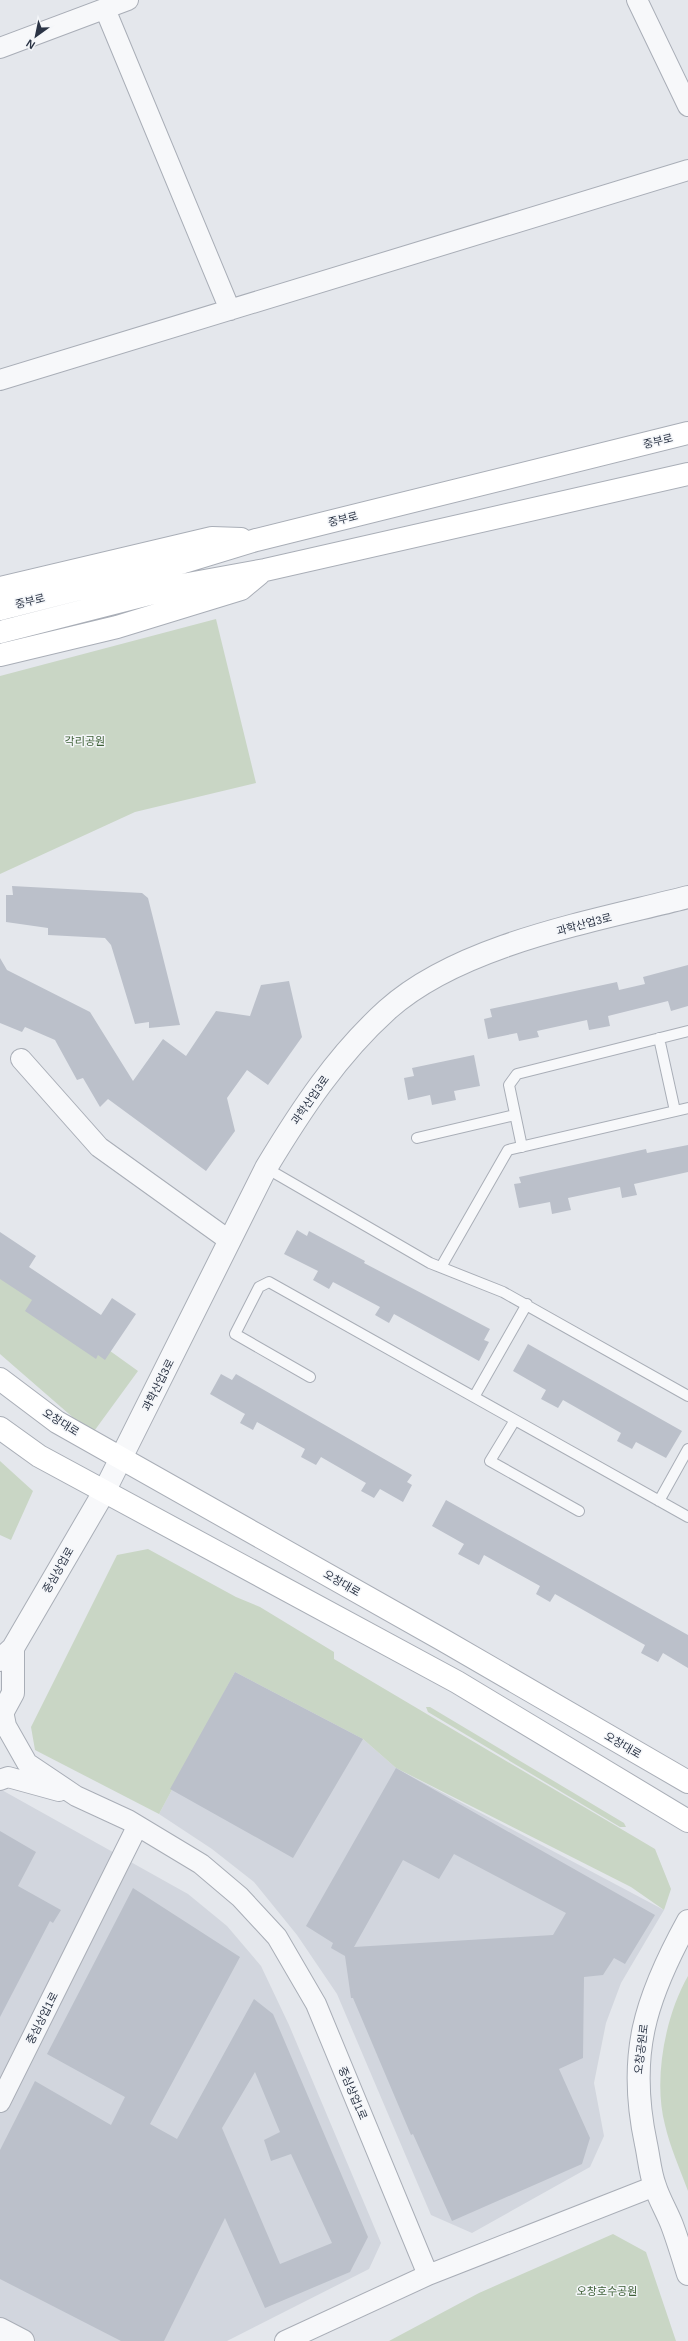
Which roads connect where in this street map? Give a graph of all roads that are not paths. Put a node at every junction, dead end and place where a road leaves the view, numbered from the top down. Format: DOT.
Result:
graph roads {
  1 [pos="128,0"];
  2 [pos="637,0"];
  3 [pos="105,9"];
  4 [pos="0,48"];
  5 [pos="688,106"];
  6 [pos="688,170"];
  7 [pos="230,310"];
  8 [pos="0,380"];
  9 [pos="688,433"];
  10 [pos="688,474"];
  11 [pos="256,540"];
  12 [pos="265,570"];
  13 [pos="0,588"];
  14 [pos="0,609"];
  15 [pos="0,632"];
  16 [pos="0,655"];
  17 [pos="688,897"];
  18 [pos="688,1031"];
  19 [pos="659,1038"];
  20 [pos="21,1059"];
  21 [pos="688,1108"];
  22 [pos="675,1111"];
  23 [pos="515,1115"];
  24 [pos="417,1138"];
  25 [pos="522,1147"];
  26 [pos="266,1168"];
  27 [pos="230,1241"];
  28 [pos="442,1267"];
  29 [pos="527,1304"];
  30 [pos="310,1377"];
  31 [pos="0,1378"];
  32 [pos="688,1396"];
  33 [pos="474,1397"];
  34 [pos="515,1420"];
  35 [pos="0,1428"];
  36 [pos="688,1449"];
  37 [pos="121,1457"];
  38 [pos="104,1492"];
  39 [pos="659,1501"];
  40 [pos="579,1510"];
  41 [pos="688,1517"];
  42 [pos="7,1654"];
  43 [pos="1,1714"];
  44 [pos="0,1780"];
  45 [pos="688,1782"];
  46 [pos="76,1796"];
  47 [pos="688,1821"];
  48 [pos="137,1827"];
  49 [pos="688,1921"];
  50 [pos="0,2102"];
  51 [pos="655,2186"];
  52 [pos="688,2274"];
  53 [pos="428,2275"];
  54 [pos="0,2329"];
  55 [pos="23,2341"];
  56 [pos="285,2341"];
  1 -- 3 [label="street"];
  2 -- 5 [label="street"];
  3 -- 4 [label="street"];
  3 -- 7 [label="street"];
  6 -- 7 [label="street"];
  7 -- 8 [label="street"];
  9 -- 11 [label="main road, 중부로"];
  10 -- 12 [label="main road, 중부로"];
  11 -- 13 [label="main road"];
  11 -- 14 [label="main road, 중부로"];
  12 -- 15 [label="main road, 중부로"];
  12 -- 16 [label="main road"];
  17 -- 26 [label="street, 과학산업3로"];
  18 -- 19 [label="lane"];
  19 -- 22 [label="lane"];
  19 -- 23 [label="lane"];
  20 -- 27 [label="street"];
  21 -- 22 [label="lane"];
  22 -- 25 [label="lane"];
  23 -- 24 [label="lane"];
  23 -- 25 [label="lane"];
  25 -- 28 [label="lane"];
  26 -- 27 [label="street, 과학산업3로"];
  26 -- 28 [label="lane"];
  27 -- 37 [label="street, 과학산업3로"];
  28 -- 29 [label="lane"];
  29 -- 32 [label="lane"];
  29 -- 33 [label="lane"];
  30 -- 33 [label="lane"];
  31 -- 37 [label="main road, 오창대로"];
  33 -- 34 [label="lane"];
  34 -- 39 [label="lane"];
  34 -- 40 [label="lane"];
  35 -- 38 [label="main road"];
  36 -- 39 [label="lane"];
  37 -- 38 [label="street, 과학산업3로"];
  37 -- 45 [label="main road, 오창대로"];
  38 -- 42 [label="street, 중심상업로"];
  38 -- 47 [label="main road"];
  39 -- 41 [label="lane"];
  42 -- 43 [label="street, 중심상업로"];
  43 -- 46 [label="street"];
  44 -- 46 [label="street"];
  46 -- 48 [label="street, 중심상업1로"];
  48 -- 50 [label="street, 중심상업1로"];
  48 -- 53 [label="street, 중심상업1로"];
  49 -- 51 [label="street, 오창공원로"];
  51 -- 52 [label="street, 오창공원로"];
  51 -- 53 [label="street"];
  53 -- 56 [label="street"];
  54 -- 55 [label="street"];
}
